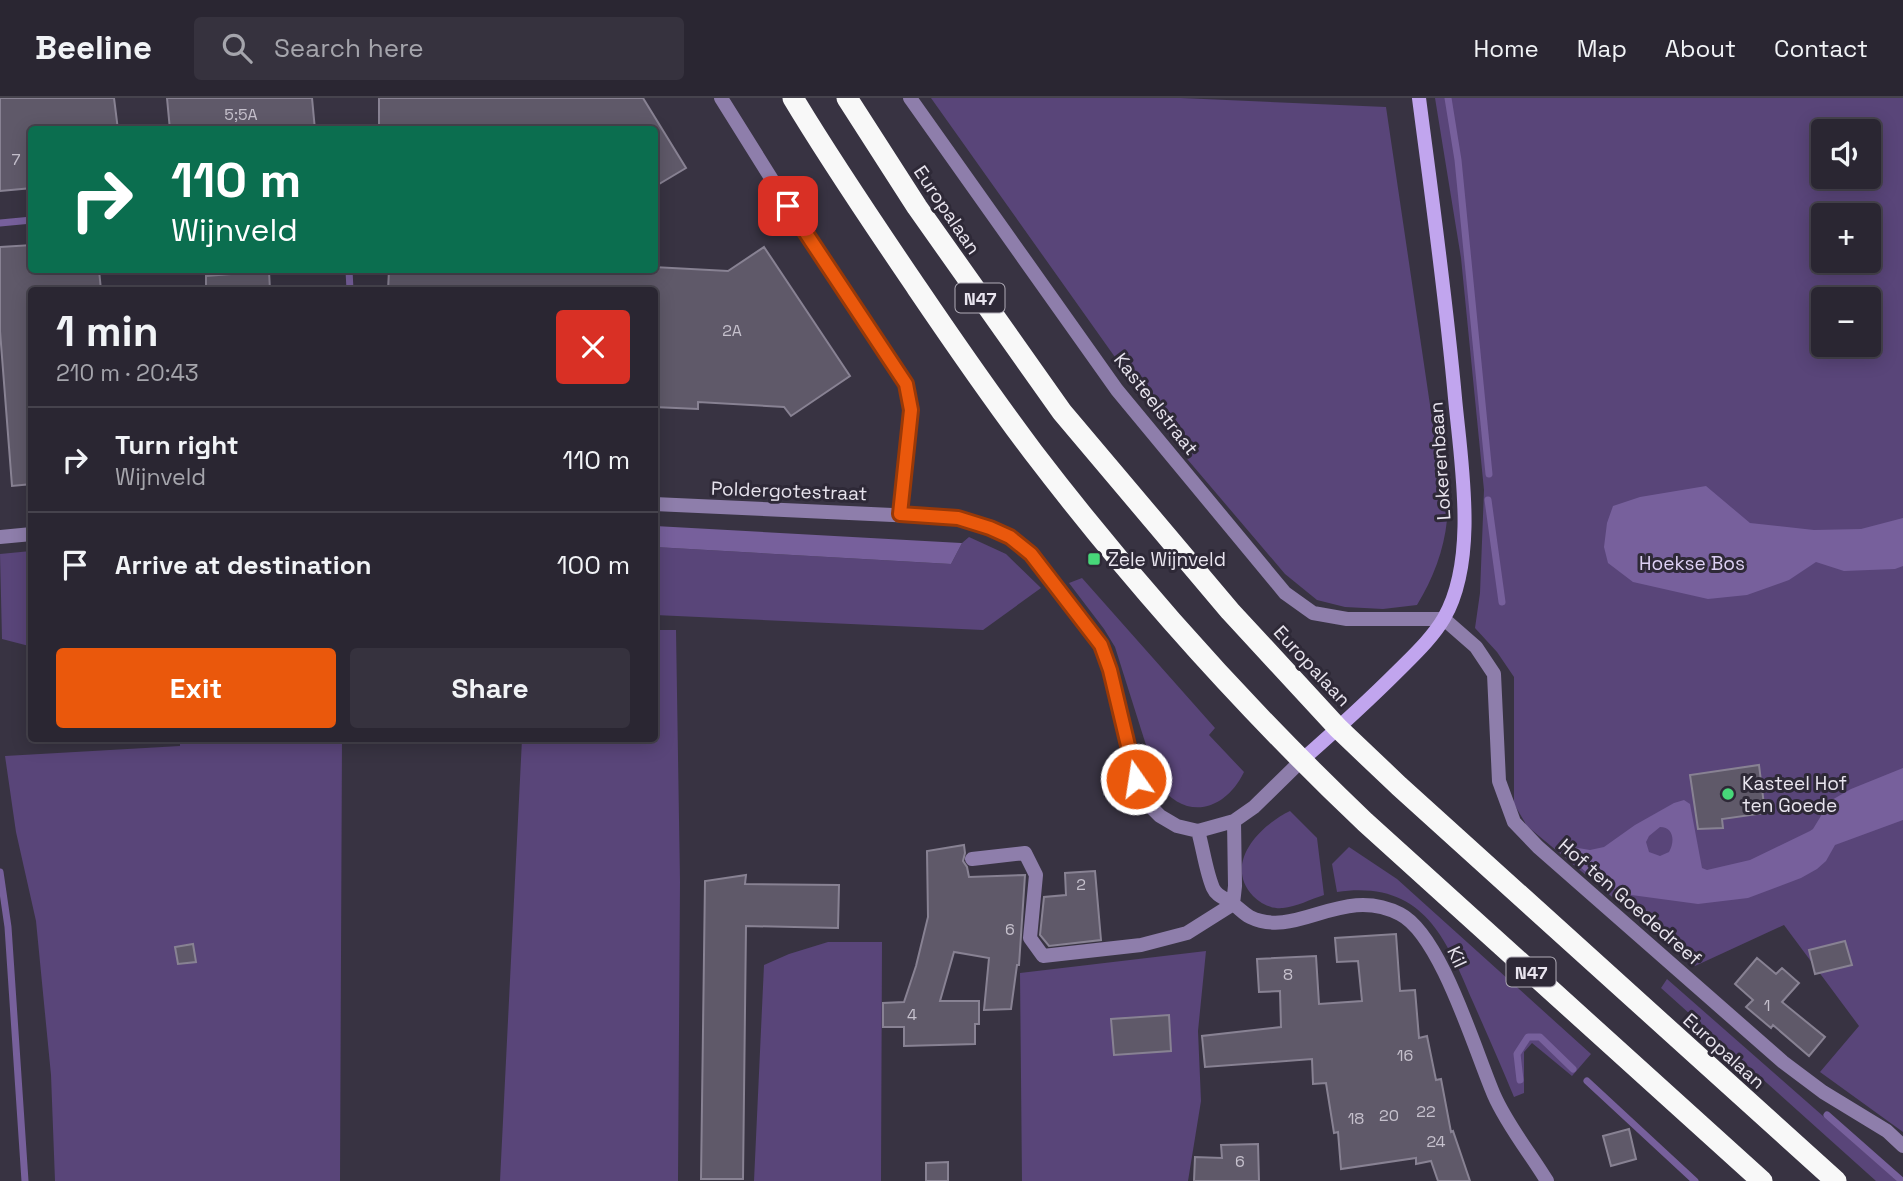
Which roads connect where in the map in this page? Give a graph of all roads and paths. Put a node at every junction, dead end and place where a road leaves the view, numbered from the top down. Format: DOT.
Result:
graph roads {
  1 [pos="721,98"];
  2 [pos="793,98"];
  3 [pos="847,98"];
  4 [pos="910,98"];
  5 [pos="1419,98"];
  6 [pos="658,504"];
  7 [pos="900,514"];
  8 [pos="28,534"];
  9 [pos="0,537"];
  10 [pos="1444,619"];
  11 [pos="1338,728"];
  12 [pos="1302,761"];
  13 [pos="1234,821"];
  14 [pos="1198,831"];
  15 [pos="972,859"];
  16 [pos="1233,904"];
  17 [pos="1903,1146"];
  18 [pos="1547,1181"];
  19 [pos="1762,1181"];
  20 [pos="1836,1181"];
  1 -- 7 [label="street"];
  2 -- 12 [label="highway, N47"];
  3 -- 11 [label="highway, Europalaan / N47"];
  4 -- 10 [label="street, Kasteelstraat"];
  5 -- 10 [label="street, Lokerenbaan"];
  6 -- 7 [label="street, Poldergotestraat"];
  7 -- 14 [label="street, Poldergotestraat"];
  8 -- 9 [label="street"];
  10 -- 11 [label="street, Lokerenbaan"];
  10 -- 17 [label="street, Hof ten Goededreef"];
  11 -- 12 [label="street, Lokerenbaan"];
  11 -- 20 [label="highway, Europalaan / N47"];
  12 -- 13 [label="street"];
  12 -- 19 [label="highway, N47"];
  13 -- 14 [label="street"];
  13 -- 16 [label="street"];
  14 -- 16 [label="street, Kil"];
  15 -- 16 [label="street"];
  16 -- 18 [label="street, Kil"];
}
